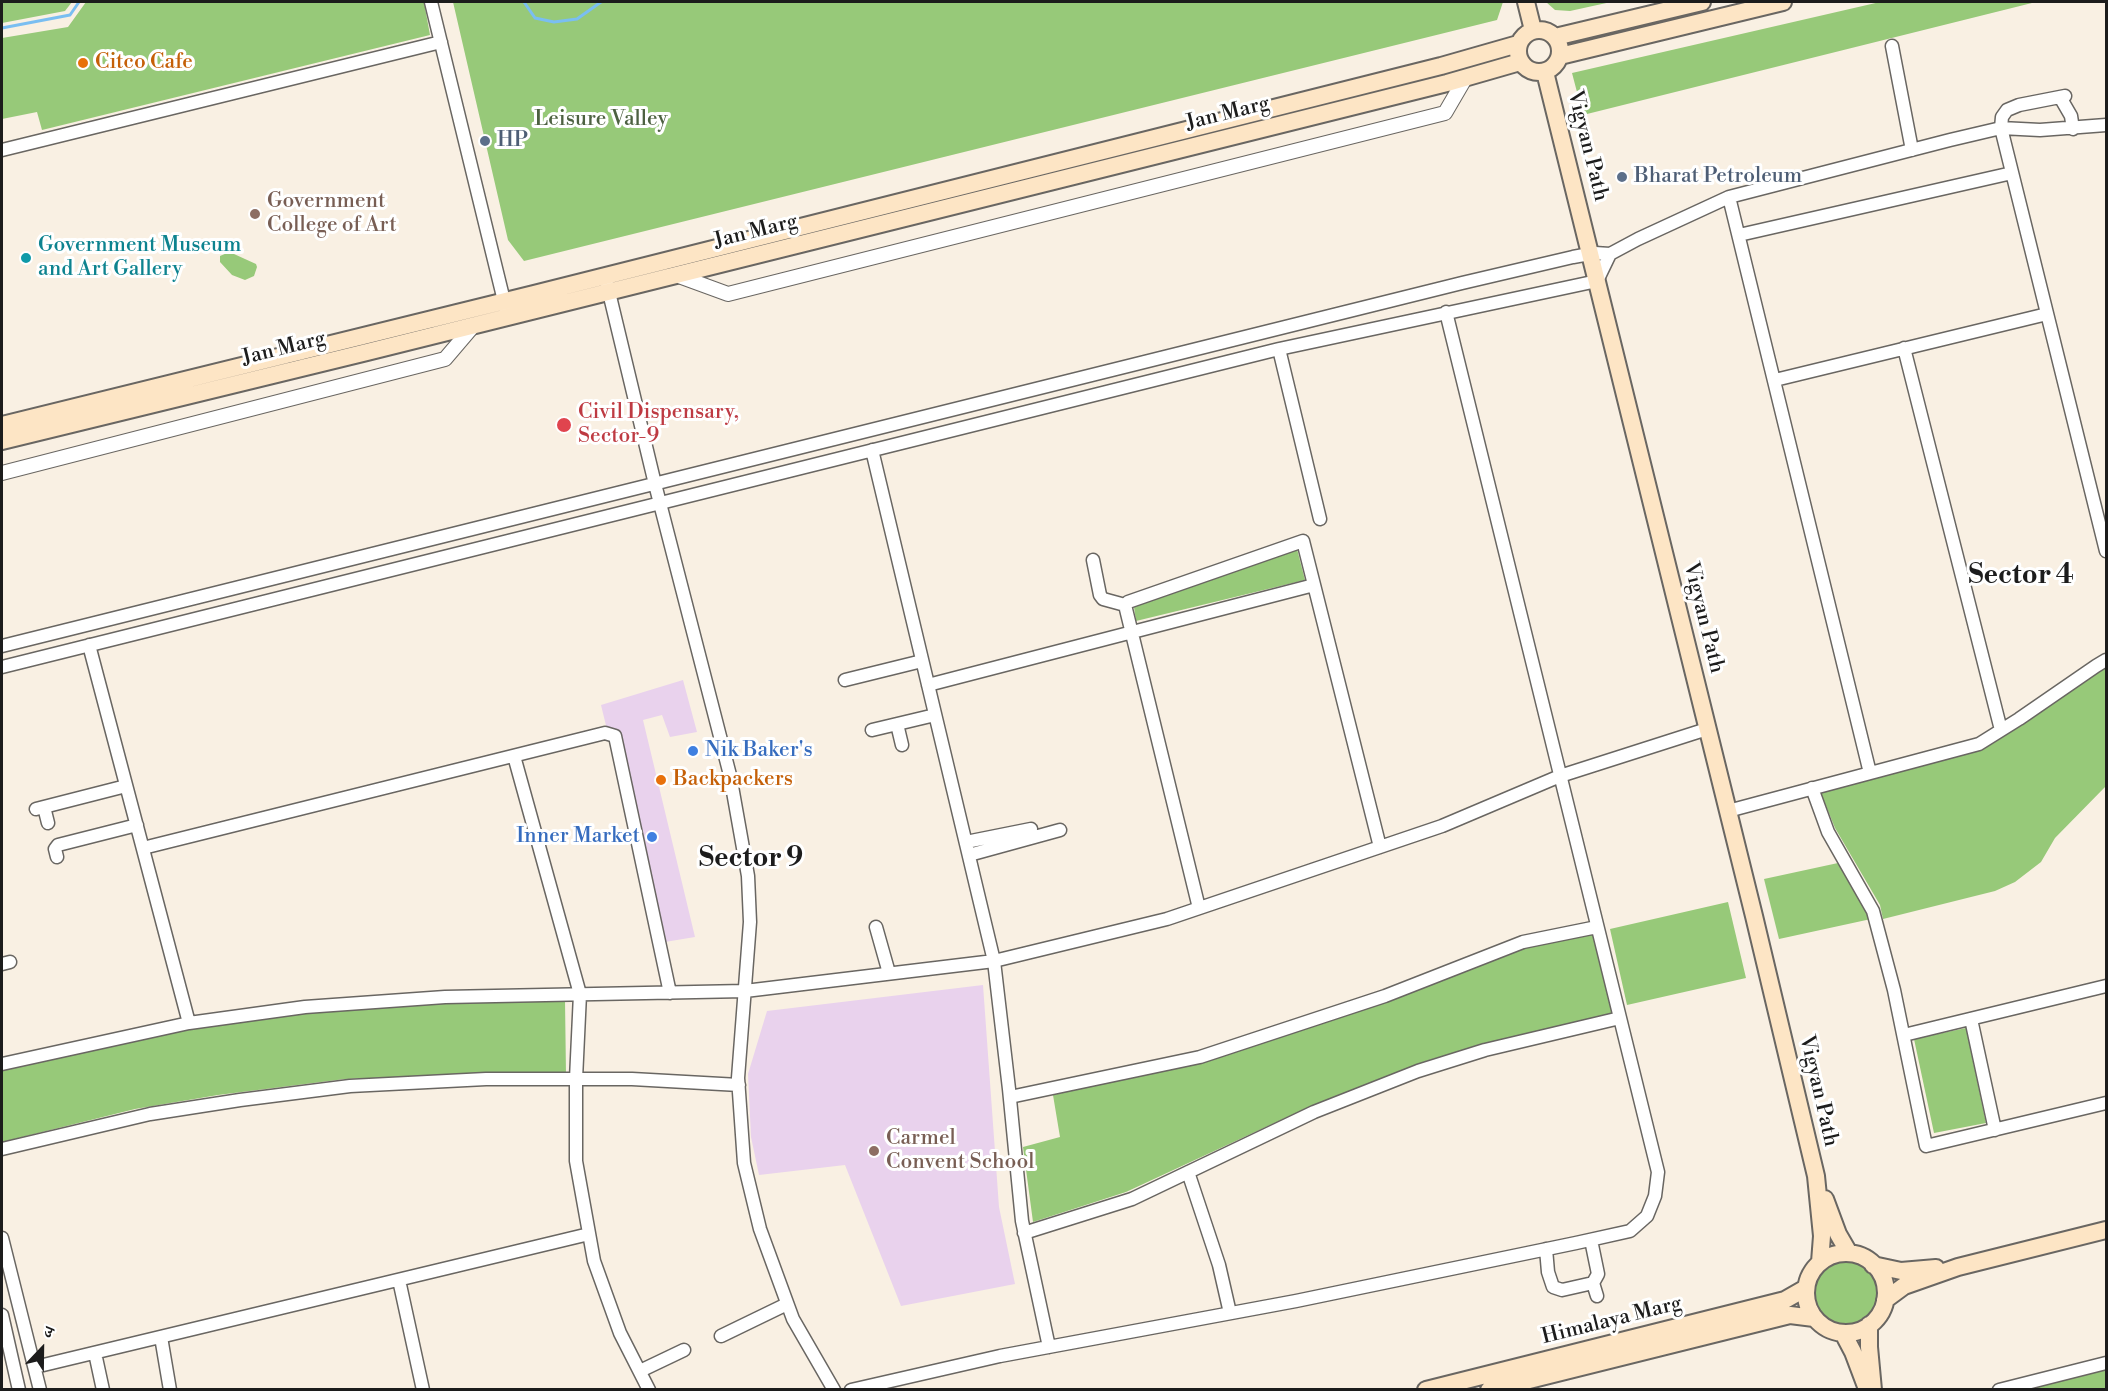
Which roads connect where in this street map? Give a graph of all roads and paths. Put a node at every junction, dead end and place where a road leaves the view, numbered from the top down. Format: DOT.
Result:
graph roads {
  1 [pos="431,2"];
  2 [pos="1526,2"];
  3 [pos="1702,2"];
  4 [pos="1783,2"];
  5 [pos="1533,30"];
  6 [pos="1555,37"];
  7 [pos="441,42"];
  8 [pos="1518,44"];
  9 [pos="1892,46"];
  10 [pos="1560,56"];
  11 [pos="1520,62"];
  12 [pos="1545,72"];
  13 [pos="1466,78"];
  14 [pos="2106,125"];
  15 [pos="2001,128"];
  16 [pos="2073,129"];
  17 [pos="2,150"];
  18 [pos="1912,150"];
  19 [pos="2012,173"];
  20 [pos="1730,197"];
  21 [pos="1739,235"];
  22 [pos="1591,254"];
  23 [pos="1610,254"];
  24 [pos="676,275"];
  25 [pos="1597,281"];
  26 [pos="607,284"];
  27 [pos="506,309"];
  28 [pos="1446,312"];
  29 [pos="2047,314"];
  30 [pos="474,325"];
  31 [pos="1904,348"];
  32 [pos="1279,349"];
  33 [pos="1775,380"];
  34 [pos="2,425"];
  35 [pos="2,441"];
  36 [pos="872,450"];
  37 [pos="2,472"];
  38 [pos="655,484"];
  39 [pos="660,503"];
  40 [pos="1320,519"];
  41 [pos="2106,551"];
  42 [pos="1093,560"];
  43 [pos="1314,585"];
  44 [pos="1125,605"];
  45 [pos="1130,634"];
  46 [pos="89,645"];
  47 [pos="2,646"];
  48 [pos="2106,660"];
  49 [pos="922,661"];
  50 [pos="2,667"];
  51 [pos="845,680"];
  52 [pos="928,685"];
  53 [pos="934,710"];
  54 [pos="897,724"];
  55 [pos="1707,729"];
  56 [pos="2001,730"];
  57 [pos="902,745"];
  58 [pos="514,756"];
  59 [pos="1870,773"];
  60 [pos="1560,776"];
  61 [pos="126,786"];
  62 [pos="1812,788"];
  63 [pos="1728,811"];
  64 [pos="48,823"];
  65 [pos="137,825"];
  66 [pos="1031,829"];
  67 [pos="1060,830"];
  68 [pos="1380,847"];
  69 [pos="143,848"];
  70 [pos="967,849"];
  71 [pos="57,857"];
  72 [pos="1199,908"];
  73 [pos="876,927"];
  74 [pos="1598,927"];
  75 [pos="994,961"];
  76 [pos="890,974"];
  77 [pos="2106,986"];
  78 [pos="744,991"];
  79 [pos="670,993"];
  80 [pos="580,994"];
  81 [pos="1620,1018"];
  82 [pos="1971,1019"];
  83 [pos="189,1023"];
  84 [pos="1904,1035"];
  85 [pos="2,1064"];
  86 [pos="576,1079"];
  87 [pos="739,1085"];
  88 [pos="1010,1097"];
  89 [pos="2106,1103"];
  90 [pos="1995,1130"];
  91 [pos="2,1149"];
  92 [pos="1188,1172"];
  93 [pos="1816,1176"];
  94 [pos="2106,1230"];
  95 [pos="1024,1233"];
  96 [pos="589,1234"];
  97 [pos="2,1238"];
  98 [pos="1591,1240"];
  99 [pos="1546,1250"];
  100 [pos="1850,1253"];
  101 [pos="1820,1262"];
  102 [pos="1873,1265"];
  103 [pos="1958,1267"];
  104 [pos="399,1280"];
  105 [pos="1593,1283"];
  106 [pos="1806,1288"];
  107 [pos="1597,1296"];
  108 [pos="1885,1300"];
  109 [pos="787,1304"];
  110 [pos="1230,1314"];
  111 [pos="2,1315"];
  112 [pos="1814,1318"];
  113 [pos="1869,1326"];
  114 [pos="1843,1333"];
  115 [pos="721,1336"];
  116 [pos="161,1337"];
  117 [pos="1049,1347"];
  118 [pos="684,1350"];
  119 [pos="95,1353"];
  120 [pos="2106,1363"];
  121 [pos="35,1367"];
  122 [pos="640,1371"];
  123 [pos="20,1389"];
  124 [pos="40,1389"];
  125 [pos="103,1389"];
  126 [pos="170,1389"];
  127 [pos="423,1389"];
  128 [pos="649,1389"];
  129 [pos="834,1389"];
  130 [pos="851,1389"];
  131 [pos="1426,1389"];
  132 [pos="1489,1389"];
  133 [pos="1867,1389"];
  134 [pos="1874,1389"];
  135 [pos="2000,1389"];
  1 -- 7 [label="street"];
  2 -- 5 [label="main road"];
  3 -- 6 [label="main road"];
  4 -- 10 [label="main road"];
  5 -- 6 [label="main road"];
  5 -- 8 [label="main road"];
  6 -- 10 [label="main road"];
  7 -- 17 [label="street"];
  7 -- 27 [label="street"];
  8 -- 11 [label="main road"];
  8 -- 26 [label="main road, Jan Marg"];
  9 -- 18 [label="street"];
  10 -- 12 [label="main road"];
  11 -- 12 [label="main road"];
  11 -- 13 [label="main road, Jan Marg"];
  12 -- 22 [label="main road, Vigyan Path"];
  13 -- 24 [label="main road, Jan Marg"];
  13 -- 24 [label="street"];
  14 -- 16 [label="street"];
  15 -- 16 [label="street"];
  15 -- 16 [label="street"];
  15 -- 18 [label="street"];
  15 -- 19 [label="street"];
  18 -- 20 [label="street"];
  19 -- 21 [label="street"];
  19 -- 29 [label="street"];
  20 -- 21 [label="street"];
  20 -- 23 [label="street"];
  21 -- 33 [label="street"];
  22 -- 23 [label="street"];
  22 -- 25 [label="main road, Vigyan Path"];
  22 -- 38 [label="street"];
  23 -- 25 [label="street"];
  24 -- 26 [label="main road, Jan Marg"];
  25 -- 28 [label="street"];
  25 -- 55 [label="main road, Vigyan Path"];
  26 -- 27 [label="main road, Jan Marg"];
  26 -- 38 [label="street"];
  27 -- 30 [label="main road, Jan Marg"];
  27 -- 34 [label="main road, Jan Marg"];
  28 -- 32 [label="street"];
  28 -- 60 [label="street"];
  29 -- 31 [label="street"];
  29 -- 41 [label="street"];
  30 -- 35 [label="main road, Jan Marg"];
  30 -- 37 [label="street"];
  31 -- 33 [label="street"];
  31 -- 56 [label="street"];
  32 -- 36 [label="street"];
  32 -- 40 [label="street"];
  33 -- 59 [label="street"];
  36 -- 39 [label="street"];
  36 -- 49 [label="street"];
  38 -- 39 [label="street"];
  38 -- 47 [label="street"];
  39 -- 46 [label="street"];
  39 -- 78 [label="street"];
  42 -- 44 [label="street"];
  43 -- 44 [label="street"];
  43 -- 45 [label="street"];
  43 -- 68 [label="street"];
  44 -- 45 [label="street"];
  45 -- 52 [label="street"];
  45 -- 72 [label="street"];
  46 -- 50 [label="street"];
  46 -- 61 [label="street"];
  48 -- 56 [label="street"];
  49 -- 51 [label="street"];
  49 -- 52 [label="street"];
  52 -- 53 [label="street"];
  53 -- 54 [label="street"];
  53 -- 54 [label="street"];
  53 -- 70 [label="street"];
  54 -- 57 [label="street"];
  55 -- 60 [label="street"];
  55 -- 63 [label="main road, Vigyan Path"];
  56 -- 59 [label="street"];
  58 -- 69 [label="street"];
  58 -- 79 [label="street"];
  58 -- 80 [label="street"];
  59 -- 62 [label="street"];
  60 -- 68 [label="street"];
  60 -- 74 [label="street"];
  61 -- 64 [label="street"];
  61 -- 65 [label="street"];
  62 -- 63 [label="street"];
  62 -- 84 [label="street"];
  63 -- 93 [label="main road, Vigyan Path"];
  65 -- 69 [label="street"];
  65 -- 71 [label="street"];
  66 -- 70 [label="street"];
  67 -- 70 [label="street"];
  68 -- 72 [label="street"];
  69 -- 83 [label="street"];
  70 -- 75 [label="street"];
  72 -- 75 [label="street"];
  73 -- 76 [label="street"];
  74 -- 81 [label="street"];
  74 -- 88 [label="street"];
  75 -- 76 [label="street"];
  75 -- 88 [label="street"];
  76 -- 78 [label="street"];
  77 -- 82 [label="street"];
  78 -- 79 [label="street"];
  78 -- 87 [label="street"];
  79 -- 80 [label="street"];
  80 -- 83 [label="street"];
  80 -- 86 [label="street"];
  81 -- 92 [label="street"];
  81 -- 98 [label="street"];
  82 -- 84 [label="street"];
  82 -- 90 [label="street"];
  83 -- 85 [label="street"];
  84 -- 90 [label="street"];
  86 -- 87 [label="street"];
  86 -- 91 [label="street"];
  86 -- 96 [label="street"];
  87 -- 109 [label="street"];
  88 -- 95 [label="street"];
  89 -- 90 [label="street"];
  92 -- 95 [label="street"];
  92 -- 110 [label="street"];
  93 -- 100 [label="main road, Vigyan Path"];
  93 -- 101 [label="main road, Vigyan Path"];
  94 -- 103 [label="main road"];
  95 -- 117 [label="street"];
  96 -- 104 [label="street"];
  96 -- 122 [label="street"];
  97 -- 121 [label="street"];
  98 -- 99 [label="street"];
  98 -- 105 [label="street"];
  99 -- 105 [label="street"];
  99 -- 110 [label="street"];
  100 -- 101 [label="main road"];
  100 -- 102 [label="main road"];
  101 -- 106 [label="main road"];
  102 -- 103 [label="main road"];
  102 -- 108 [label="main road"];
  103 -- 108 [label="main road"];
  104 -- 116 [label="street"];
  104 -- 127 [label="street"];
  105 -- 107 [label="street"];
  106 -- 112 [label="main road"];
  106 -- 131 [label="main road, Himalaya Marg"];
  108 -- 113 [label="main road"];
  109 -- 115 [label="street"];
  109 -- 129 [label="street"];
  110 -- 117 [label="street"];
  111 -- 123 [label="street"];
  112 -- 114 [label="main road"];
  112 -- 132 [label="main road, Himalaya Marg"];
  113 -- 114 [label="main road"];
  113 -- 134 [label="main road"];
  114 -- 133 [label="main road"];
  116 -- 119 [label="street"];
  116 -- 126 [label="street"];
  117 -- 130 [label="street"];
  118 -- 122 [label="street"];
  119 -- 121 [label="street"];
  119 -- 125 [label="street"];
  120 -- 135 [label="street"];
  121 -- 124 [label="street"];
  122 -- 128 [label="street"];
}
